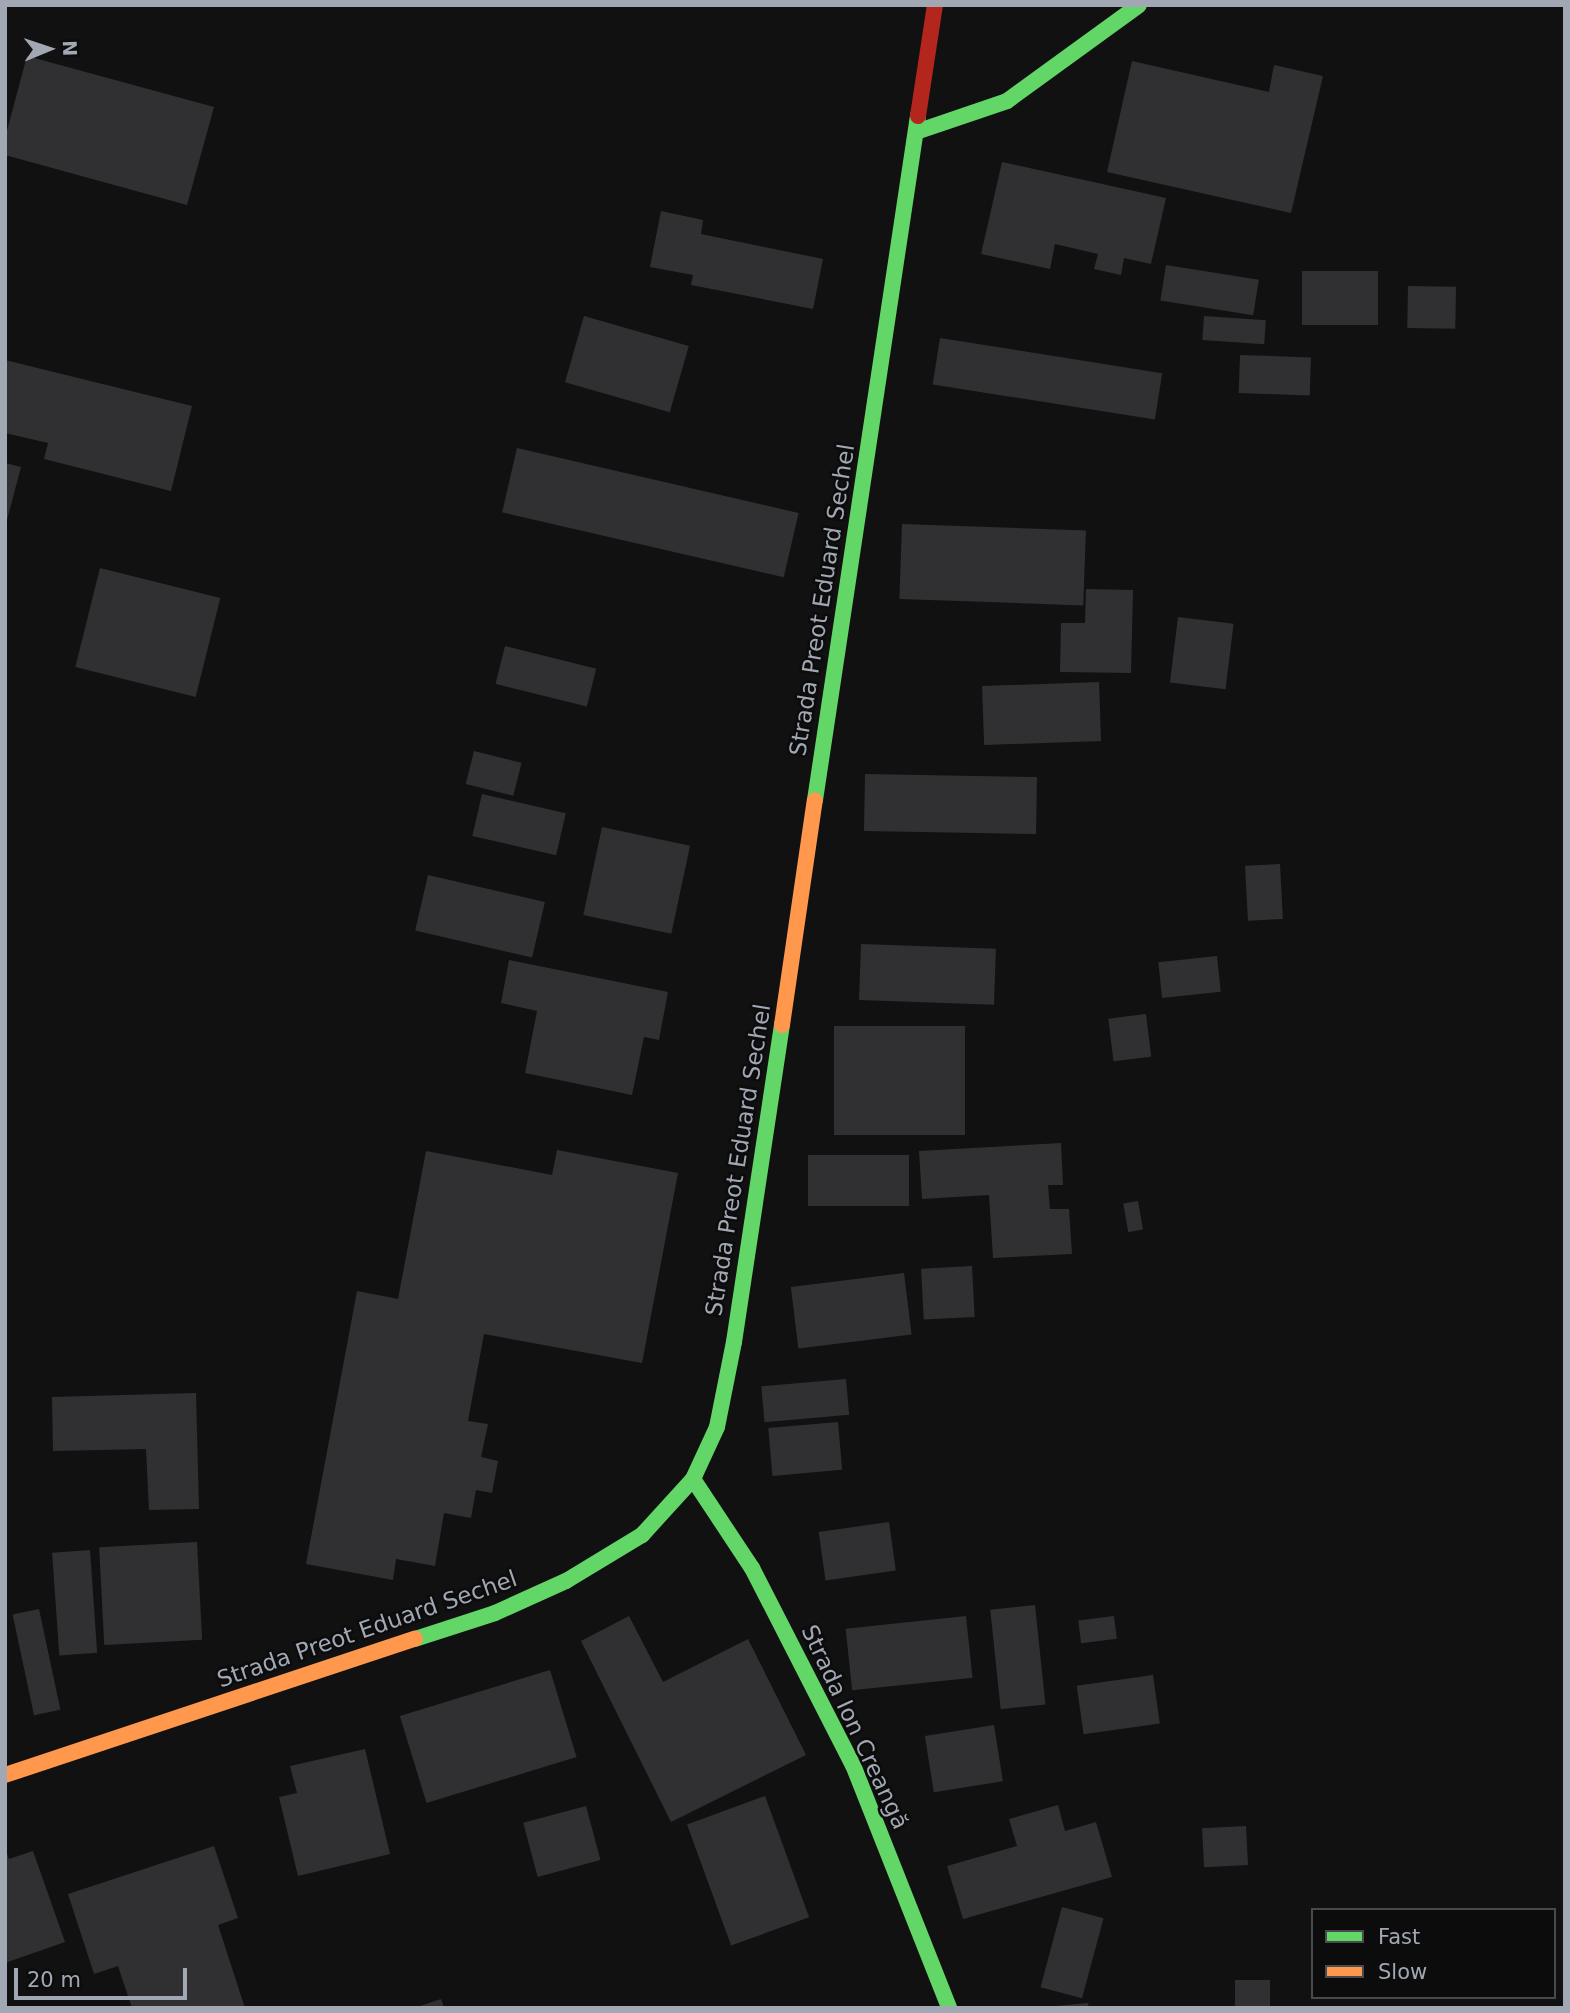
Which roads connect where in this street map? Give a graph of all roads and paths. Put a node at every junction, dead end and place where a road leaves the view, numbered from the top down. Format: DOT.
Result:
graph roads {
  1 [pos="935,5"];
  2 [pos="1139,5"];
  3 [pos="916,132"];
  4 [pos="693,1479"];
  5 [pos="5,1775"];
  6 [pos="949,2008"];
  1 -- 3 [label="street, Strada Preot Eduard Sechel"];
  2 -- 3 [label="street"];
  3 -- 4 [label="street, Strada Preot Eduard Sechel"];
  4 -- 5 [label="street, Strada Preot Eduard Sechel"];
  4 -- 6 [label="street, Strada Ion Creangă"];
}
